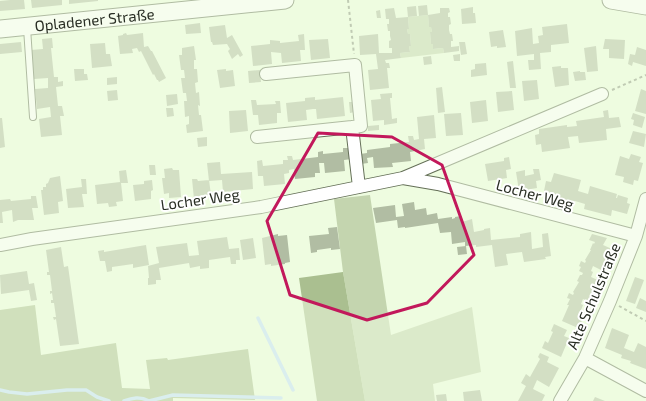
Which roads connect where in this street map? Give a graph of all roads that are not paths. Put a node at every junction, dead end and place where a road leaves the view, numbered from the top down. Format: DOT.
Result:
graph roads {
  1 [pos="285,0"];
  2 [pos="611,0"];
  3 [pos="182,5"];
  4 [pos="646,6"];
  5 [pos="27,26"];
  6 [pos="0,29"];
  7 [pos="266,74"];
  8 [pos="602,94"];
  9 [pos="33,117"];
  10 [pos="352,127"];
  11 [pos="257,137"];
  12 [pos="403,178"];
  13 [pos="359,187"];
  14 [pos="646,199"];
  15 [pos="636,236"];
  16 [pos="0,245"];
  17 [pos="585,358"];
  18 [pos="646,391"];
  19 [pos="560,401"];
  1 -- 3 [label="main road, Opladener Straße"];
  2 -- 4 [label="main road"];
  3 -- 5 [label="main road, Opladener Straße"];
  5 -- 6 [label="main road, Opladener Straße"];
  5 -- 9 [label="lane"];
  7 -- 10 [label="street"];
  8 -- 12 [label="street, Locher Weg"];
  10 -- 11 [label="street"];
  10 -- 13 [label="street"];
  12 -- 13 [label="street, Locher Weg"];
  12 -- 15 [label="street, Locher Weg"];
  13 -- 16 [label="street, Locher Weg"];
  14 -- 15 [label="street, Alte Schulstraße"];
  15 -- 17 [label="street, Alte Schulstraße"];
  17 -- 18 [label="street"];
  17 -- 19 [label="street, Alte Schulstraße"];
}
